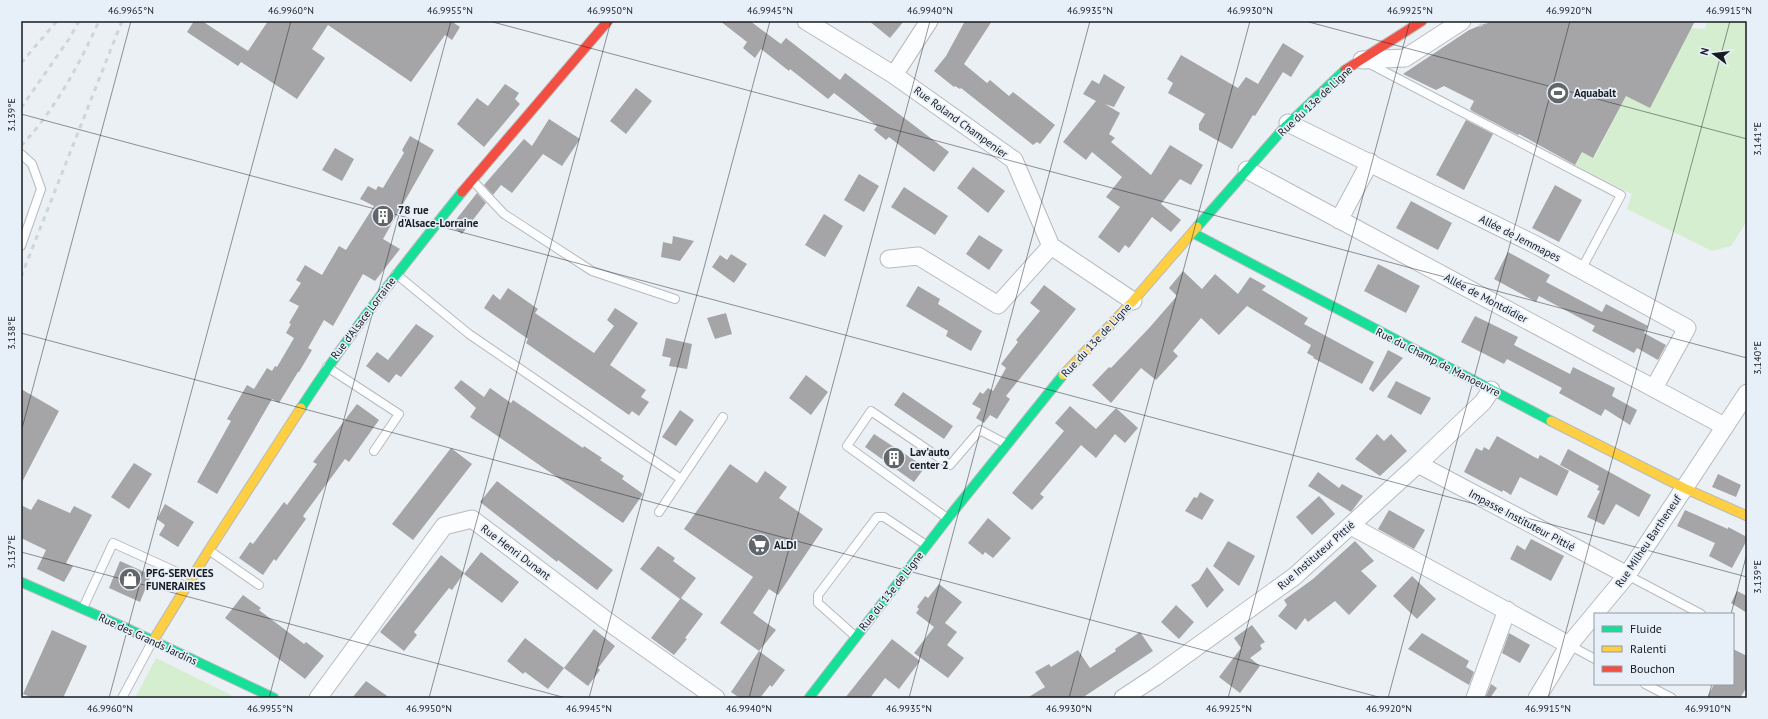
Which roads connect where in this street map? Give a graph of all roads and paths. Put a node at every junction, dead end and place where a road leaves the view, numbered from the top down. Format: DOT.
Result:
graph roads {
  1 [pos="608,21"];
  2 [pos="806,21"];
  3 [pos="929,21"];
  4 [pos="1422,21"];
  5 [pos="1462,21"];
  6 [pos="1362,60"];
  7 [pos="894,75"];
  8 [pos="1288,123"];
  9 [pos="21,154"];
  10 [pos="1370,162"];
  11 [pos="1247,170"];
  12 [pos="472,180"];
  13 [pos="1339,220"];
  14 [pos="1193,233"];
  15 [pos="21,246"];
  16 [pos="1051,246"];
  17 [pos="889,259"];
  18 [pos="1581,270"];
  19 [pos="396,274"];
  20 [pos="675,300"];
  21 [pos="1133,301"];
  22 [pos="327,367"];
  23 [pos="1654,388"];
  24 [pos="1491,390"];
  25 [pos="1747,393"];
  26 [pos="723,417"];
  27 [pos="1726,424"];
  28 [pos="1007,445"];
  29 [pos="374,451"];
  30 [pos="1418,464"];
  31 [pos="681,479"];
  32 [pos="1684,488"];
  33 [pos="659,512"];
  34 [pos="1747,516"];
  35 [pos="948,518"];
  36 [pos="1351,526"];
  37 [pos="926,546"];
  38 [pos="209,550"];
  39 [pos="1627,575"];
  40 [pos="191,578"];
  41 [pos="21,582"];
  42 [pos="259,585"];
  43 [pos="82,609"];
  44 [pos="1507,610"];
  45 [pos="1595,613"];
  46 [pos="1699,613"];
  47 [pos="1594,614"];
  48 [pos="855,636"];
  49 [pos="153,640"];
  50 [pos="1568,645"];
  51 [pos="1594,658"];
  52 [pos="1647,685"];
  53 [pos="122,698"];
  54 [pos="274,698"];
  55 [pos="318,698"];
  56 [pos="716,698"];
  57 [pos="809,698"];
  58 [pos="1123,698"];
  59 [pos="1475,698"];
  60 [pos="1538,698"];
  61 [pos="1672,698"];
  1 -- 12 [label="street, Rue d'Alsace Lorraine"];
  2 -- 7 [label="street, Rue Roland Champenier"];
  3 -- 7 [label="street"];
  4 -- 6 [label="street, Rue du 13e de Ligne"];
  5 -- 6 [label="street"];
  6 -- 8 [label="street, Rue du 13e de Ligne"];
  6 -- 18 [label="lane"];
  7 -- 16 [label="street, Rue Roland Champenier"];
  8 -- 10 [label="street, Allée de Jemmapes"];
  8 -- 11 [label="street, Rue du 13e de Ligne"];
  9 -- 15 [label="lane"];
  10 -- 13 [label="street"];
  10 -- 18 [label="street, Allée de Jemmapes"];
  11 -- 13 [label="street, Allée de Montdidier"];
  11 -- 14 [label="street, Rue du 13e de Ligne"];
  12 -- 19 [label="street, Rue d'Alsace Lorraine"];
  12 -- 20 [label="lane"];
  13 -- 23 [label="street, Allée de Montdidier"];
  14 -- 21 [label="street, Rue du 13e de Ligne"];
  14 -- 24 [label="street, Rue du Champ de Manoeuvre"];
  16 -- 17 [label="street"];
  16 -- 21 [label="street"];
  18 -- 23 [label="street, Allée de Jemmapes"];
  19 -- 22 [label="street, Rue d'Alsace Lorraine"];
  19 -- 31 [label="lane"];
  21 -- 28 [label="street, Rue du 13e de Ligne"];
  22 -- 29 [label="lane"];
  22 -- 38 [label="street, Rue d'Alsace Lorraine"];
  23 -- 27 [label="street, Allée de Montdidier"];
  24 -- 30 [label="street, Rue Instituteur Pittié"];
  24 -- 32 [label="street, Rue du Champ de Manoeuvre"];
  25 -- 27 [label="street, Rue Milheu Bartheneuf"];
  26 -- 31 [label="lane"];
  27 -- 32 [label="street, Rue Milheu Bartheneuf"];
  28 -- 35 [label="street, Rue du 13e de Ligne"];
  28 -- 35 [label="lane"];
  30 -- 36 [label="street, Rue Instituteur Pittié"];
  30 -- 39 [label="street, Impasse Instituteur Pittié"];
  31 -- 33 [label="lane"];
  32 -- 34 [label="street, Rue du Champ de Manoeuvre"];
  32 -- 39 [label="street, Rue Milheu Bartheneuf"];
  35 -- 37 [label="street, Rue du 13e de Ligne"];
  36 -- 44 [label="street"];
  36 -- 58 [label="street, Rue Instituteur Pittié"];
  37 -- 48 [label="street, Rue du 13e de Ligne"];
  37 -- 48 [label="lane"];
  38 -- 40 [label="street, Rue d'Alsace Lorraine"];
  38 -- 42 [label="lane"];
  39 -- 45 [label="street, Rue Milheu Bartheneuf"];
  39 -- 46 [label="lane"];
  40 -- 43 [label="lane"];
  40 -- 49 [label="street, Rue d'Alsace Lorraine"];
  41 -- 43 [label="street, Rue des Grands Jardins"];
  43 -- 49 [label="street, Rue des Grands Jardins"];
  44 -- 50 [label="street"];
  44 -- 59 [label="street"];
  47 -- 50 [label="street, Rue Milheu Bartheneuf"];
  48 -- 57 [label="street, Rue du 13e de Ligne"];
  49 -- 53 [label="lane"];
  49 -- 54 [label="street, Rue des Grands Jardins"];
  50 -- 51 [label="lane"];
  50 -- 60 [label="street, Rue Milheu Bartheneuf"];
  52 -- 61 [label="lane"];
  55 -- 56 [label="street, Rue Henri Dunant"];
}
